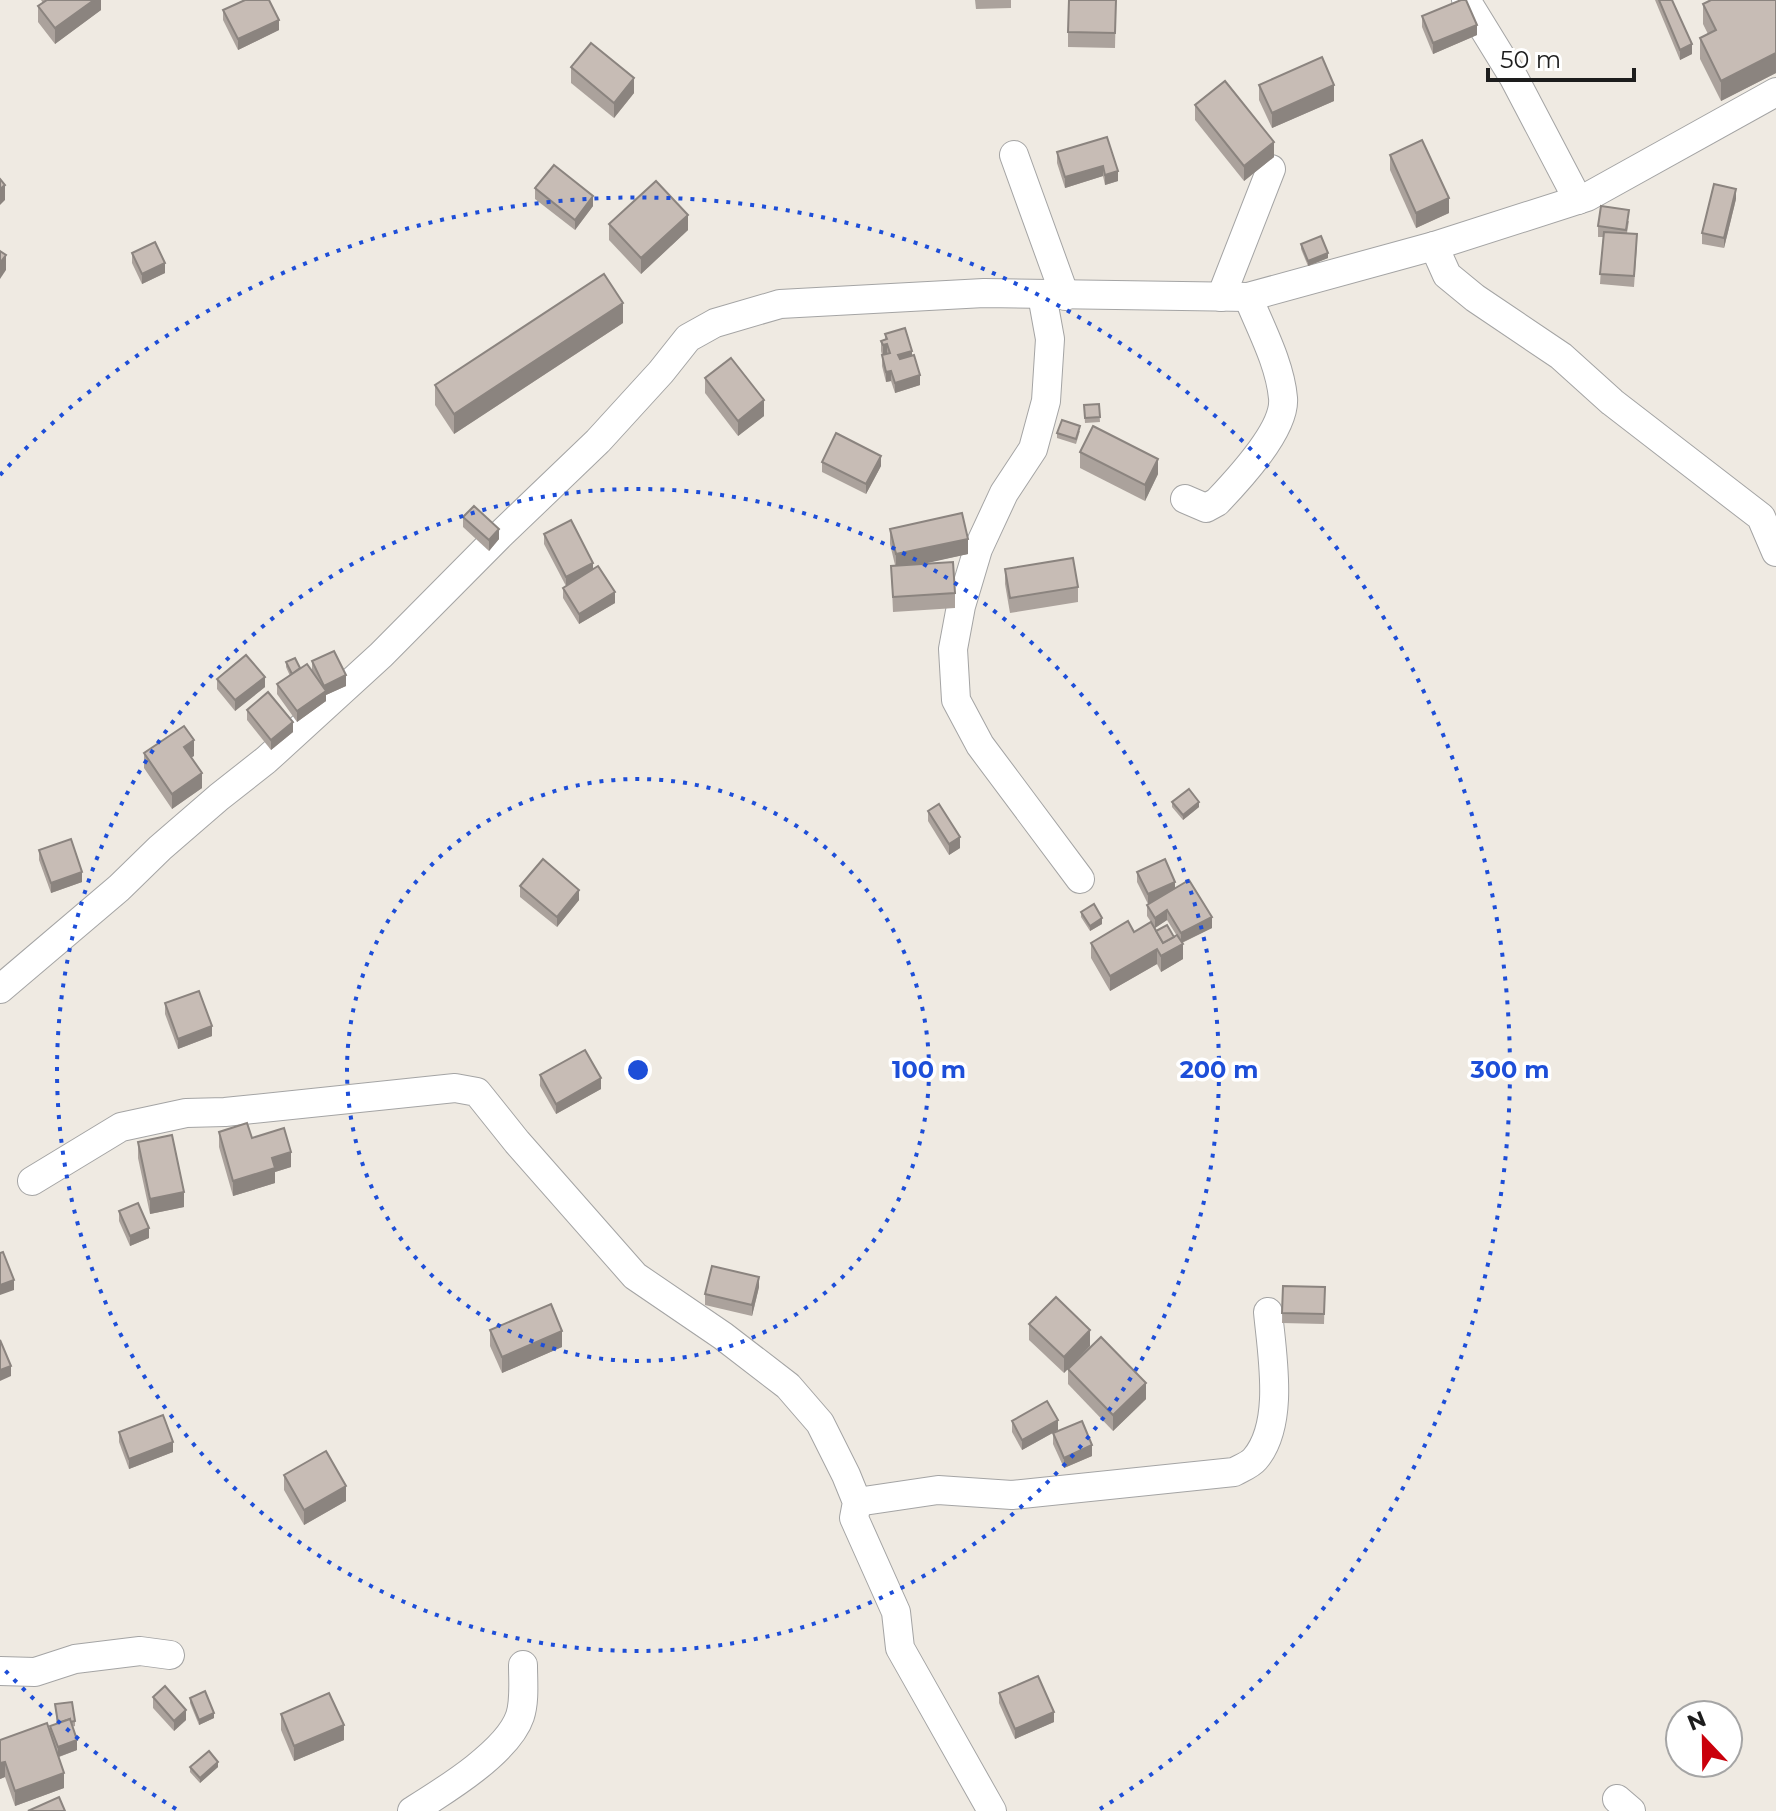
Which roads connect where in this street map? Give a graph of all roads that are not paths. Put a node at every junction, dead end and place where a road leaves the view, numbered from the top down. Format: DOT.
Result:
graph roads {
  1 [pos="1466,0"];
  2 [pos="1776,92"];
  3 [pos="1014,155"];
  4 [pos="1271,169"];
  5 [pos="1578,200"];
  6 [pos="1434,246"];
  7 [pos="1054,295"];
  8 [pos="1235,297"];
  9 [pos="1185,499"];
  10 [pos="1776,552"];
  11 [pos="1080,879"];
  12 [pos="0,989"];
  13 [pos="32,1181"];
  14 [pos="1268,1312"];
  15 [pos="857,1502"];
  16 [pos="170,1655"];
  17 [pos="523,1665"];
  18 [pos="0,1671"];
  19 [pos="412,1811"];
  20 [pos="992,1811"];
  1 -- 5 [label="street"];
  2 -- 5 [label="street"];
  3 -- 7 [label="street"];
  4 -- 8 [label="street"];
  5 -- 6 [label="street"];
  6 -- 8 [label="street"];
  6 -- 10 [label="street"];
  7 -- 8 [label="street"];
  7 -- 11 [label="street"];
  7 -- 12 [label="street"];
  8 -- 9 [label="street"];
  13 -- 15 [label="street"];
  14 -- 15 [label="street"];
  15 -- 20 [label="street"];
  16 -- 18 [label="street"];
  17 -- 19 [label="street"];
}
